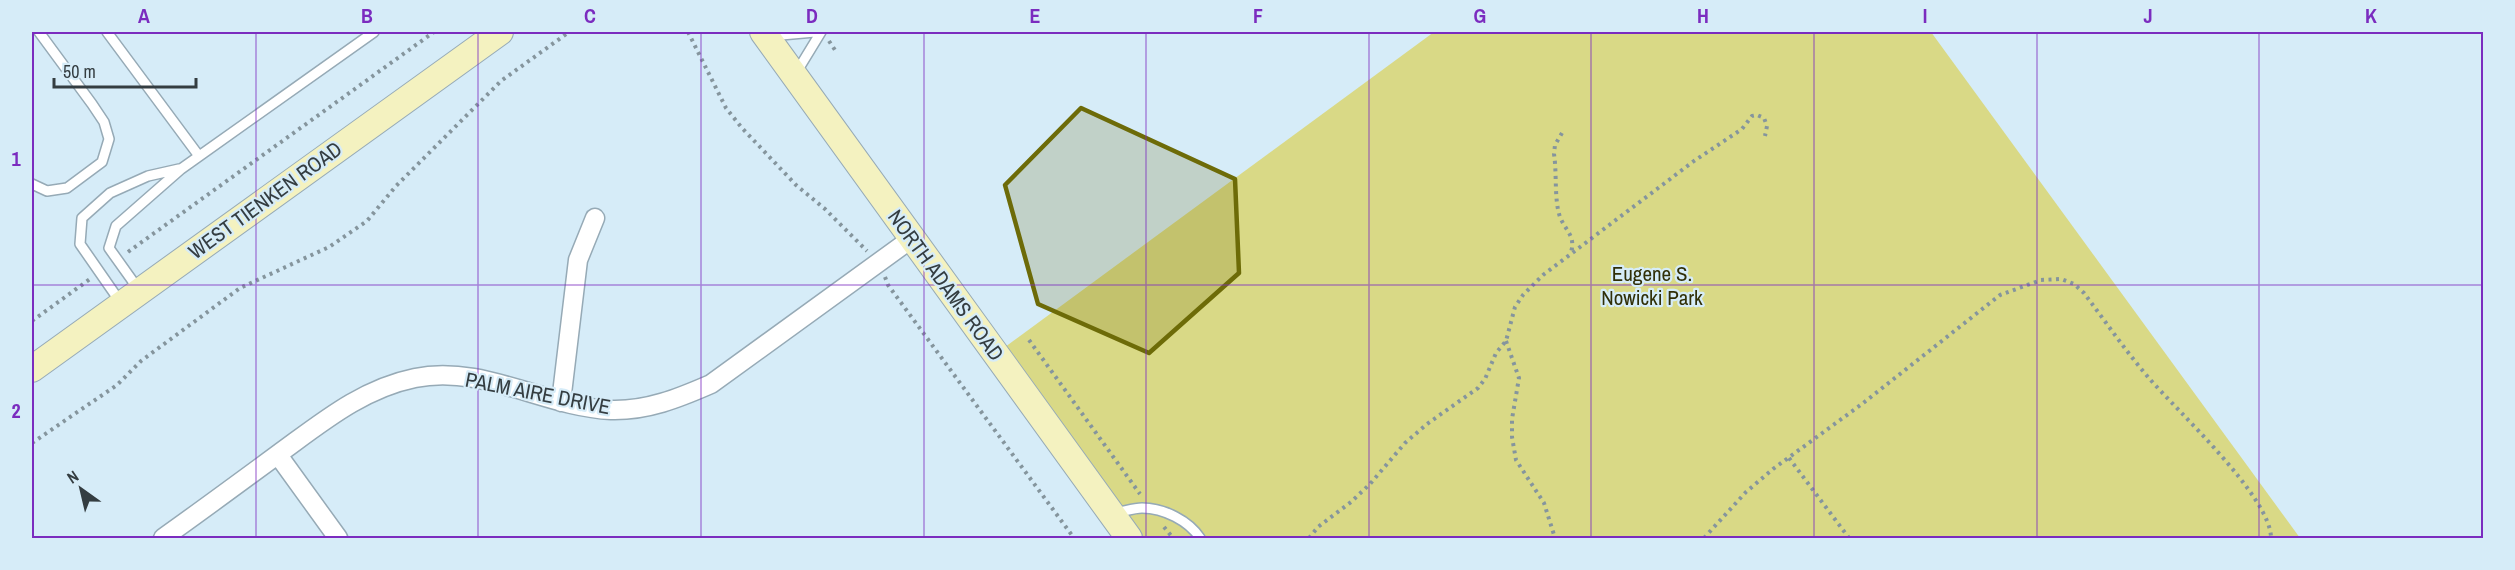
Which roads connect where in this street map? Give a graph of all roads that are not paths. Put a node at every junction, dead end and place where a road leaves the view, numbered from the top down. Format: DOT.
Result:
graph roads {
  1 [pos="39,32"];
  2 [pos="107,32"];
  3 [pos="375,32"];
  4 [pos="500,32"];
  5 [pos="815,32"];
  6 [pos="821,32"];
  7 [pos="765,34"];
  8 [pos="795,75"];
  9 [pos="199,156"];
  10 [pos="181,169"];
  11 [pos="32,184"];
  12 [pos="595,218"];
  13 [pos="911,239"];
  14 [pos="130,297"];
  15 [pos="32,369"];
  16 [pos="561,402"];
  17 [pos="278,454"];
  18 [pos="1111,514"];
  19 [pos="163,538"];
  20 [pos="338,538"];
  21 [pos="1129,538"];
  22 [pos="1200,538"];
  1 -- 11 [label="lane"];
  2 -- 9 [label="lane"];
  3 -- 9 [label="lane"];
  4 -- 14 [label="street, WEST TIENKEN ROAD"];
  5 -- 7 [label="lane"];
  6 -- 8 [label="lane"];
  7 -- 8 [label="street, NORTH ADAMS ROAD"];
  8 -- 13 [label="street, NORTH ADAMS ROAD"];
  9 -- 10 [label="lane"];
  10 -- 14 [label="lane"];
  10 -- 14 [label="lane"];
  12 -- 16 [label="street"];
  13 -- 16 [label="street, PALM AIRE DRIVE"];
  13 -- 18 [label="street, NORTH ADAMS ROAD"];
  14 -- 15 [label="street, WEST TIENKEN ROAD"];
  16 -- 17 [label="street, PALM AIRE DRIVE"];
  17 -- 19 [label="street, PALM AIRE DRIVE"];
  17 -- 20 [label="street"];
  18 -- 21 [label="street, NORTH ADAMS ROAD"];
  18 -- 22 [label="lane"];
}
